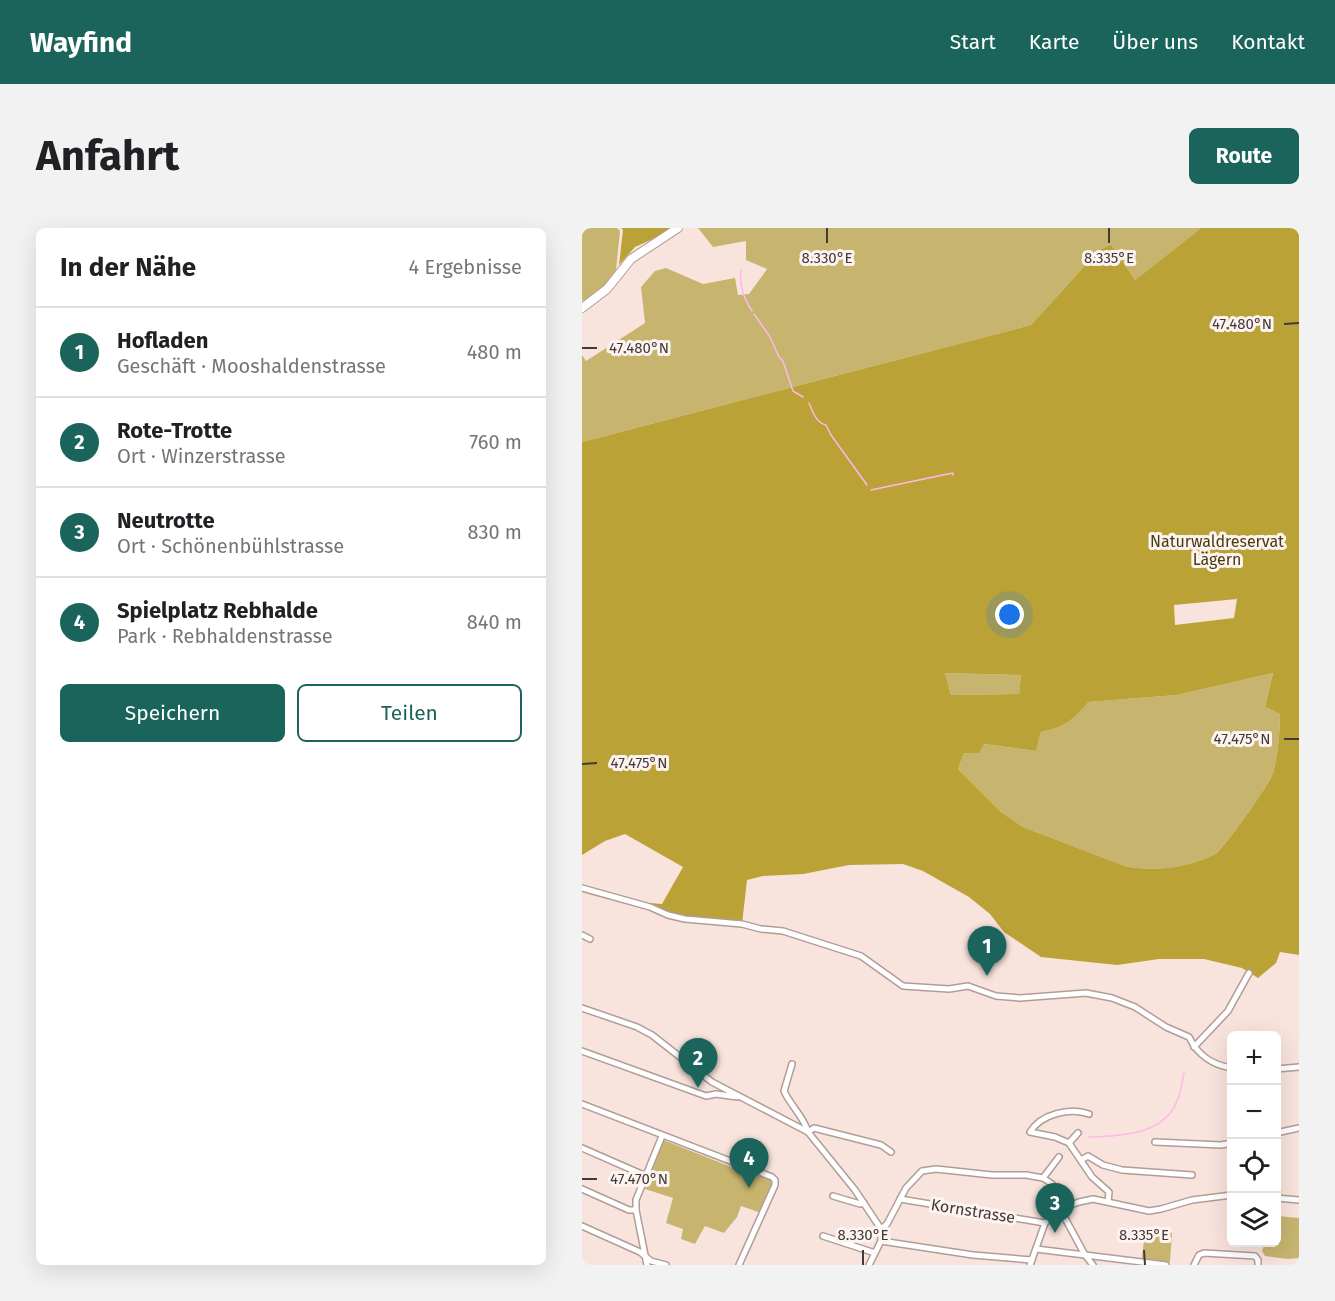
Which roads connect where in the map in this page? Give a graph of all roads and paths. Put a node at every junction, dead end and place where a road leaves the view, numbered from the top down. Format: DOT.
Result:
graph roads {
  1 [pos="678,228"];
  2 [pos="582,308"];
  3 [pos="582,888"];
  4 [pos="582,935"];
  5 [pos="590,939"];
  6 [pos="1249,973"];
  7 [pos="582,1008"];
  8 [pos="1194,1047"];
  9 [pos="582,1051"];
  10 [pos="792,1064"];
  11 [pos="1299,1066"];
  12 [pos="1227,1067"];
  13 [pos="1281,1068"];
  14 [pos="738,1096"];
  15 [pos="582,1104"];
  16 [pos="1089,1114"];
  17 [pos="1299,1128"];
  18 [pos="808,1132"];
  19 [pos="1281,1132"];
  20 [pos="1078,1133"];
  21 [pos="662,1136"];
  22 [pos="1155,1142"];
  23 [pos="1069,1143"];
  24 [pos="1227,1144"];
  25 [pos="582,1148"];
  26 [pos="891,1152"];
  27 [pos="1059,1157"];
  28 [pos="1081,1160"];
  29 [pos="1192,1175"];
  30 [pos="645,1176"];
  31 [pos="1043,1178"];
  32 [pos="582,1189"];
  33 [pos="833,1196"];
  34 [pos="1227,1196"];
  35 [pos="1281,1198"];
  36 [pos="900,1200"];
  37 [pos="1299,1200"];
  38 [pos="1108,1202"];
  39 [pos="864,1203"];
  40 [pos="1060,1209"];
  41 [pos="636,1210"];
  42 [pos="1045,1223"];
  43 [pos="582,1226"];
  44 [pos="881,1229"];
  45 [pos="823,1236"];
  46 [pos="881,1241"];
  47 [pos="1036,1249"];
  48 [pos="875,1253"];
  49 [pos="1085,1255"];
  50 [pos="646,1256"];
  51 [pos="1031,1263"];
  52 [pos="647,1265"];
  53 [pos="666,1265"];
  54 [pos="739,1265"];
  55 [pos="869,1265"];
  56 [pos="1093,1265"];
  57 [pos="1166,1265"];
  58 [pos="1194,1265"];
  59 [pos="1258,1265"];
  1 -- 2 [label="main road"];
  3 -- 8 [label="street"];
  4 -- 5 [label="street"];
  6 -- 8 [label="street"];
  7 -- 14 [label="street"];
  8 -- 12 [label="street"];
  9 -- 14 [label="street"];
  10 -- 18 [label="street"];
  11 -- 13 [label="street"];
  14 -- 18 [label="street"];
  15 -- 21 [label="street"];
  16 -- 23 [label="street"];
  17 -- 19 [label="street"];
  18 -- 26 [label="street"];
  18 -- 39 [label="street"];
  20 -- 23 [label="street"];
  21 -- 30 [label="street"];
  21 -- 54 [label="street"];
  22 -- 24 [label="street"];
  23 -- 28 [label="street"];
  25 -- 30 [label="street"];
  27 -- 31 [label="street"];
  28 -- 29 [label="street"];
  28 -- 38 [label="street"];
  30 -- 41 [label="street"];
  31 -- 36 [label="street"];
  31 -- 40 [label="street"];
  32 -- 41 [label="street"];
  33 -- 39 [label="street"];
  34 -- 38 [label="street"];
  35 -- 37 [label="street"];
  36 -- 42 [label="street, Kornstrasse"];
  36 -- 44 [label="street"];
  38 -- 40 [label="street"];
  39 -- 44 [label="street"];
  40 -- 42 [label="street"];
  40 -- 49 [label="street"];
  41 -- 50 [label="street"];
  42 -- 47 [label="street"];
  43 -- 50 [label="street"];
  44 -- 46 [label="street"];
  45 -- 48 [label="street"];
  46 -- 48 [label="street"];
  46 -- 51 [label="street"];
  47 -- 49 [label="street"];
  47 -- 51 [label="street"];
  48 -- 55 [label="street"];
  49 -- 56 [label="street"];
  49 -- 57 [label="street"];
  50 -- 52 [label="street"];
  50 -- 53 [label="street"];
  58 -- 59 [label="street"];
}
